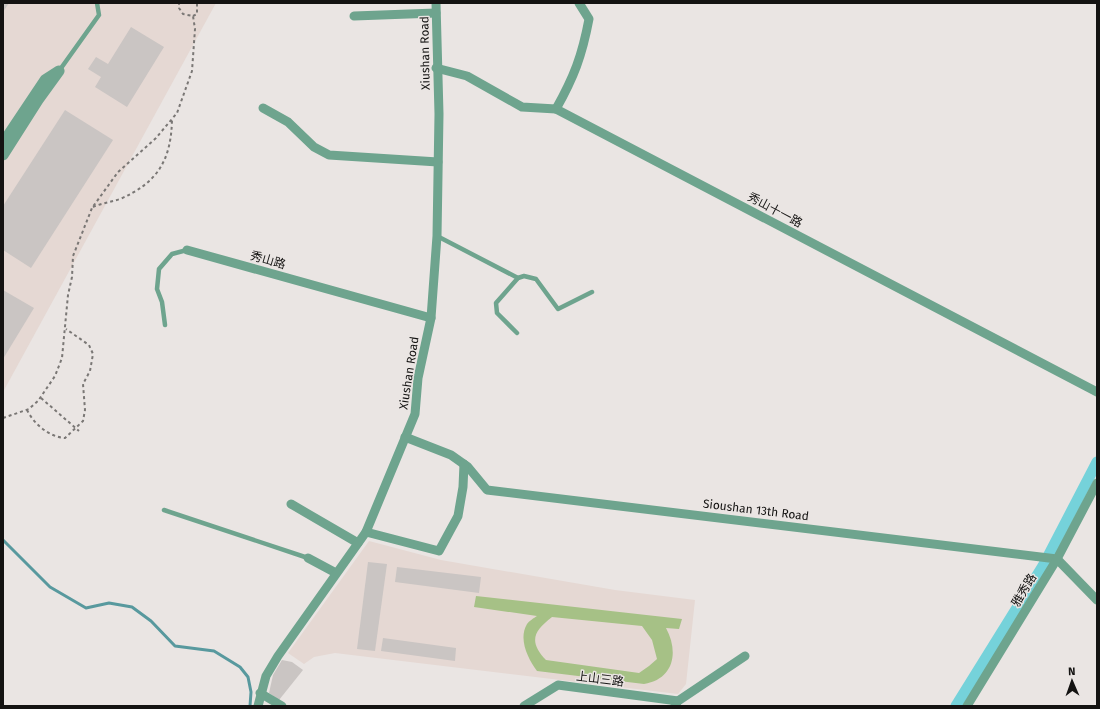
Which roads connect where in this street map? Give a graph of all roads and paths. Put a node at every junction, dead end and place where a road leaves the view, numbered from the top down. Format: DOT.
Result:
graph roads {
  1 [pos="97,3"];
  2 [pos="178,3"];
  3 [pos="197,3"];
  4 [pos="436,3"];
  5 [pos="579,3"];
  6 [pos="436,13"];
  7 [pos="193,16"];
  8 [pos="354,16"];
  9 [pos="436,68"];
  10 [pos="59,71"];
  11 [pos="263,108"];
  12 [pos="556,109"];
  13 [pos="172,119"];
  14 [pos="3,144"];
  15 [pos="3,155"];
  16 [pos="438,162"];
  17 [pos="92,208"];
  18 [pos="437,236"];
  19 [pos="186,250"];
  20 [pos="518,278"];
  21 [pos="592,292"];
  22 [pos="431,318"];
  23 [pos="165,325"];
  24 [pos="66,329"];
  25 [pos="517,333"];
  26 [pos="1097,392"];
  27 [pos="41,398"];
  28 [pos="27,410"];
  29 [pos="3,418"];
  30 [pos="76,428"];
  31 [pos="79,431"];
  32 [pos="405,437"];
  33 [pos="464,464"];
  34 [pos="1097,483"];
  35 [pos="291,504"];
  36 [pos="164,510"];
  37 [pos="366,532"];
  38 [pos="358,543"];
  39 [pos="308,558"];
  40 [pos="1057,559"];
  41 [pos="336,573"];
  42 [pos="1097,600"];
  43 [pos="745,656"];
  44 [pos="260,693"];
  45 [pos="676,703"];
  46 [pos="258,706"];
  47 [pos="282,706"];
  48 [pos="524,706"];
  49 [pos="967,706"];
  1 -- 10 [label="lane"];
  2 -- 7 [label="path"];
  3 -- 7 [label="path"];
  4 -- 6 [label="street, Xiushan Road"];
  5 -- 12 [label="street"];
  6 -- 8 [label="street"];
  6 -- 9 [label="street, Xiushan Road"];
  7 -- 13 [label="path"];
  9 -- 12 [label="street, 秀山十一路"];
  9 -- 16 [label="street, Xiushan Road"];
  10 -- 14 [label="street"];
  10 -- 15 [label="street"];
  11 -- 16 [label="street"];
  12 -- 26 [label="street, 秀山十一路"];
  13 -- 17 [label="path"];
  13 -- 17 [label="path"];
  16 -- 18 [label="street, Xiushan Road"];
  17 -- 24 [label="path"];
  18 -- 20 [label="lane"];
  18 -- 22 [label="street, Xiushan Road"];
  19 -- 22 [label="street, 秀山路"];
  19 -- 23 [label="lane, 秀山路"];
  20 -- 21 [label="lane"];
  20 -- 25 [label="lane"];
  22 -- 32 [label="street, Xiushan Road"];
  24 -- 27 [label="path"];
  24 -- 30 [label="path"];
  27 -- 28 [label="path"];
  27 -- 30 [label="path"];
  28 -- 29 [label="path"];
  28 -- 30 [label="path"];
  30 -- 31 [label="path"];
  32 -- 33 [label="street, Sioushan 13th Road"];
  32 -- 37 [label="street, Xiushan Road"];
  33 -- 37 [label="street"];
  33 -- 40 [label="street, Sioushan 13th Road"];
  34 -- 40 [label="street, 雅秀路"];
  35 -- 38 [label="street"];
  36 -- 39 [label="lane"];
  37 -- 38 [label="street, Xiushan Road"];
  38 -- 41 [label="street, Xiushan Road"];
  39 -- 41 [label="street"];
  40 -- 42 [label="street"];
  40 -- 49 [label="street, 雅秀路"];
  41 -- 44 [label="street, Xiushan Road"];
  43 -- 45 [label="street, 上山三路"];
  44 -- 46 [label="street, Xiushan Road"];
  44 -- 47 [label="street"];
  45 -- 48 [label="street, 上山三路"];
}
